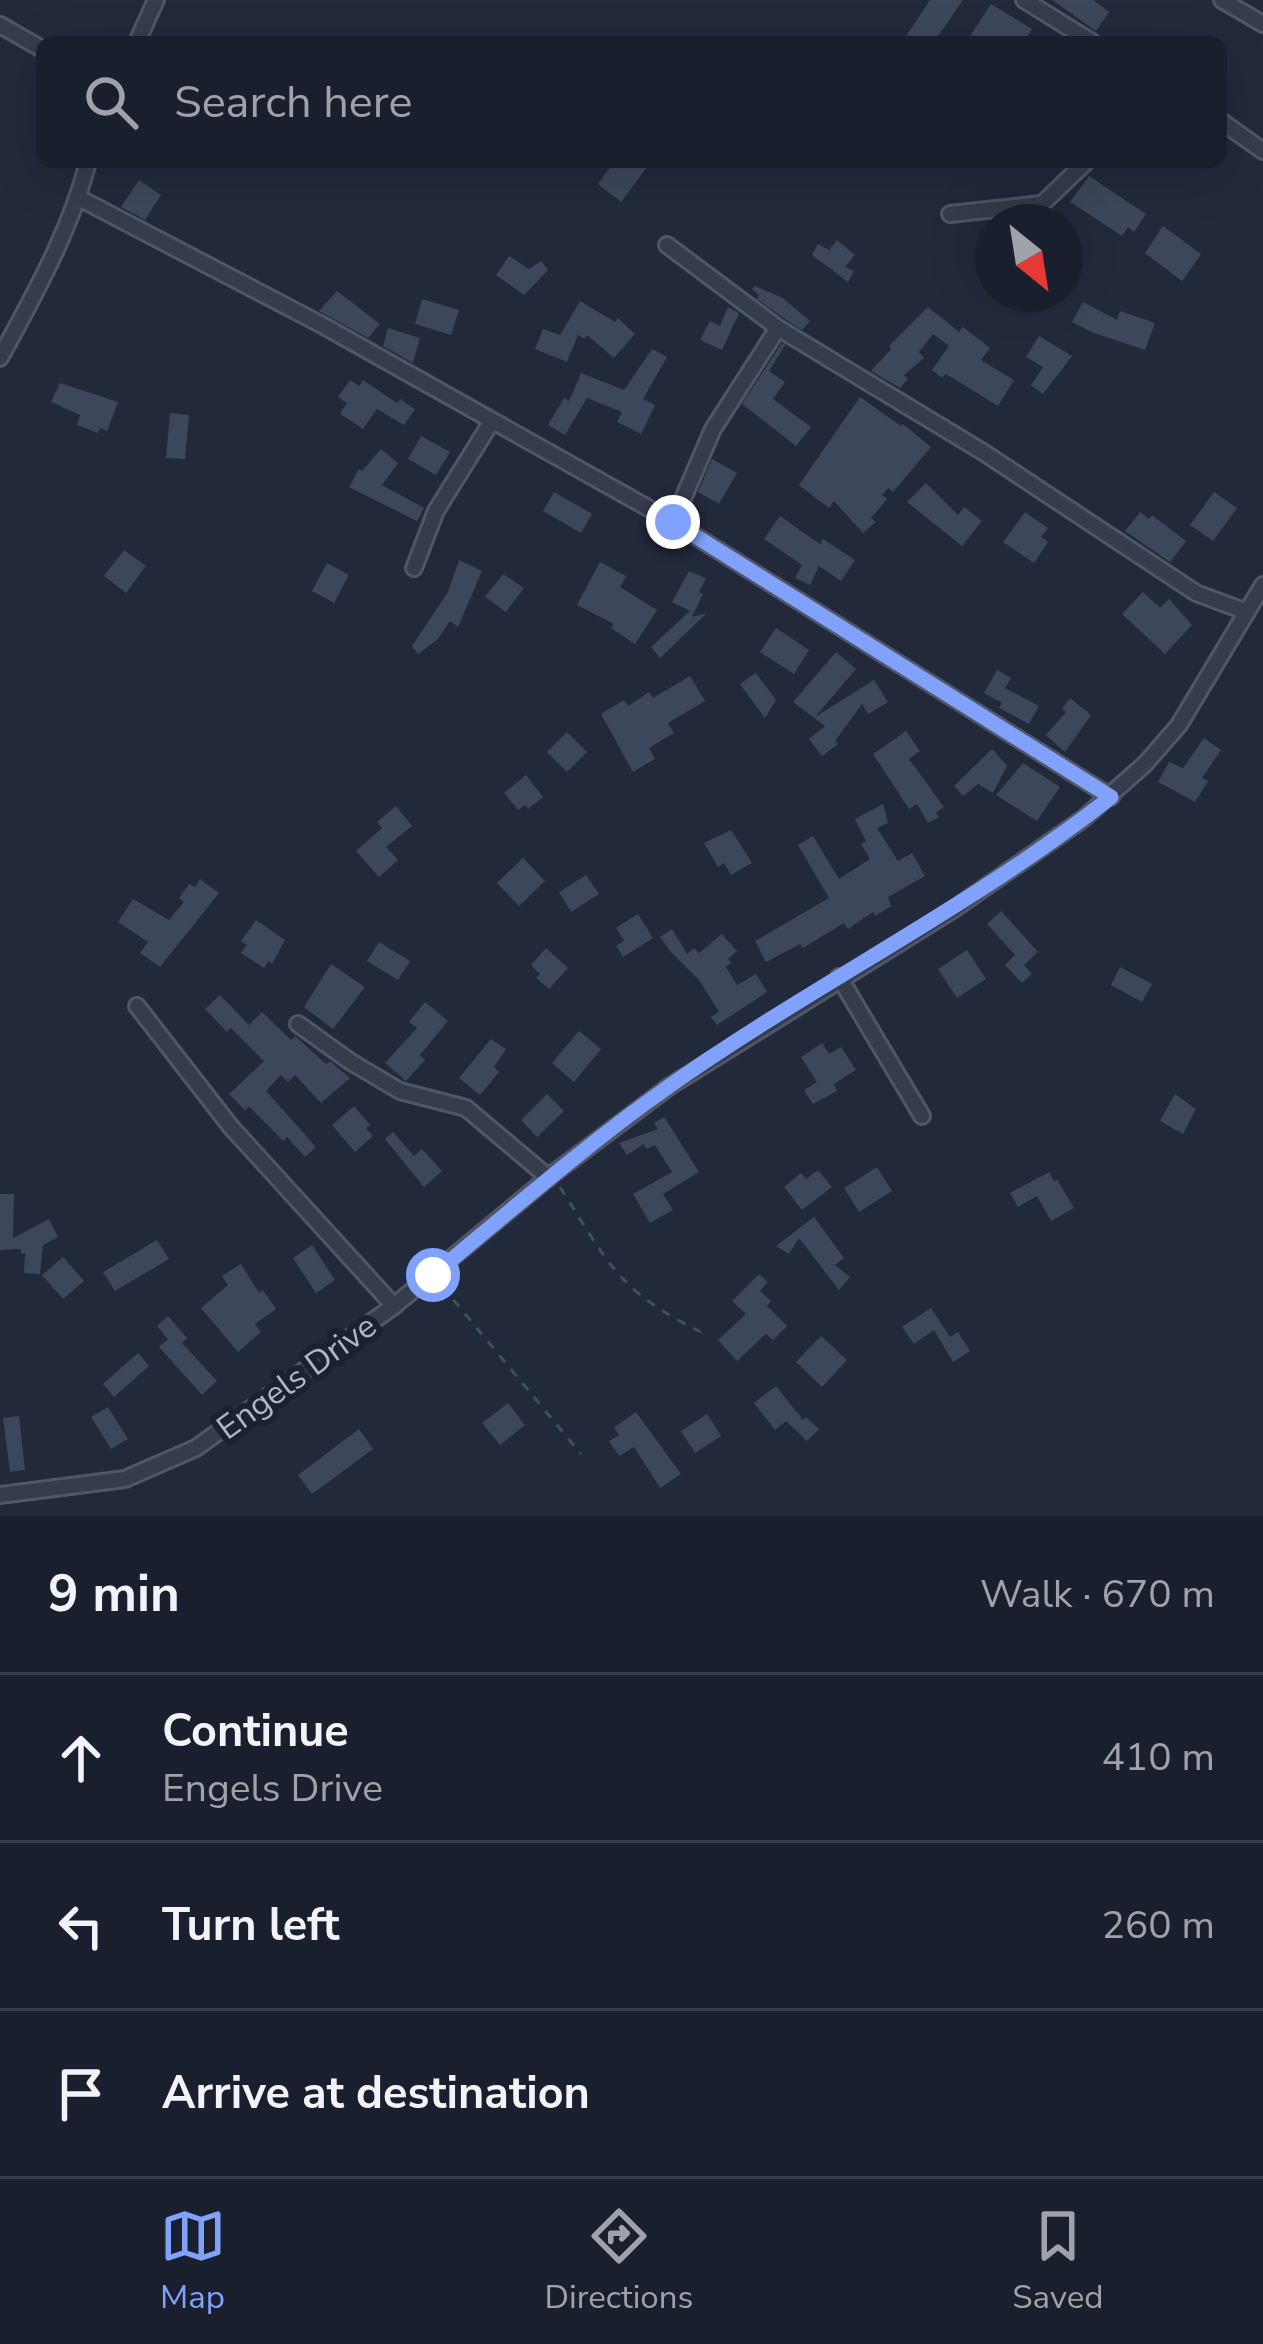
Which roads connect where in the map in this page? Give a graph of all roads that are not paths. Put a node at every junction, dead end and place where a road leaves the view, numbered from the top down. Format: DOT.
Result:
graph roads {
  1 [pos="156,0"];
  2 [pos="1024,0"];
  3 [pos="1222,0"];
  4 [pos="1263,24"];
  5 [pos="0,25"];
  6 [pos="140,36"];
  7 [pos="1082,36"];
  8 [pos="36,46"];
  9 [pos="1227,126"];
  10 [pos="1263,151"];
  11 [pos="86,168"];
  12 [pos="1080,168"];
  13 [pos="79,198"];
  14 [pos="950,214"];
  15 [pos="667,245"];
  16 [pos="778,328"];
  17 [pos="0,358"];
  18 [pos="492,421"];
  19 [pos="673,522"];
  20 [pos="414,568"];
  21 [pos="1263,585"];
  22 [pos="1247,612"];
  23 [pos="1111,797"];
  24 [pos="839,977"];
  25 [pos="137,1006"];
  26 [pos="298,1024"];
  27 [pos="922,1116"];
  28 [pos="551,1176"];
  29 [pos="394,1306"];
  30 [pos="0,1496"];
  1 -- 6 [label="street"];
  2 -- 7 [label="street"];
  3 -- 4 [label="street"];
  5 -- 8 [label="street"];
  9 -- 10 [label="street"];
  11 -- 13 [label="street"];
  12 -- 14 [label="street"];
  13 -- 17 [label="street"];
  13 -- 18 [label="street"];
  15 -- 16 [label="street"];
  16 -- 19 [label="street"];
  16 -- 22 [label="street"];
  18 -- 19 [label="street"];
  18 -- 20 [label="street"];
  19 -- 23 [label="street"];
  21 -- 22 [label="street, Engels Drive"];
  22 -- 23 [label="street, Engels Drive"];
  23 -- 24 [label="street, Engels Drive"];
  24 -- 27 [label="street"];
  24 -- 28 [label="street, Engels Drive"];
  25 -- 29 [label="street"];
  26 -- 28 [label="street"];
  28 -- 29 [label="street, Engels Drive"];
  29 -- 30 [label="street, Engels Drive"];
}
